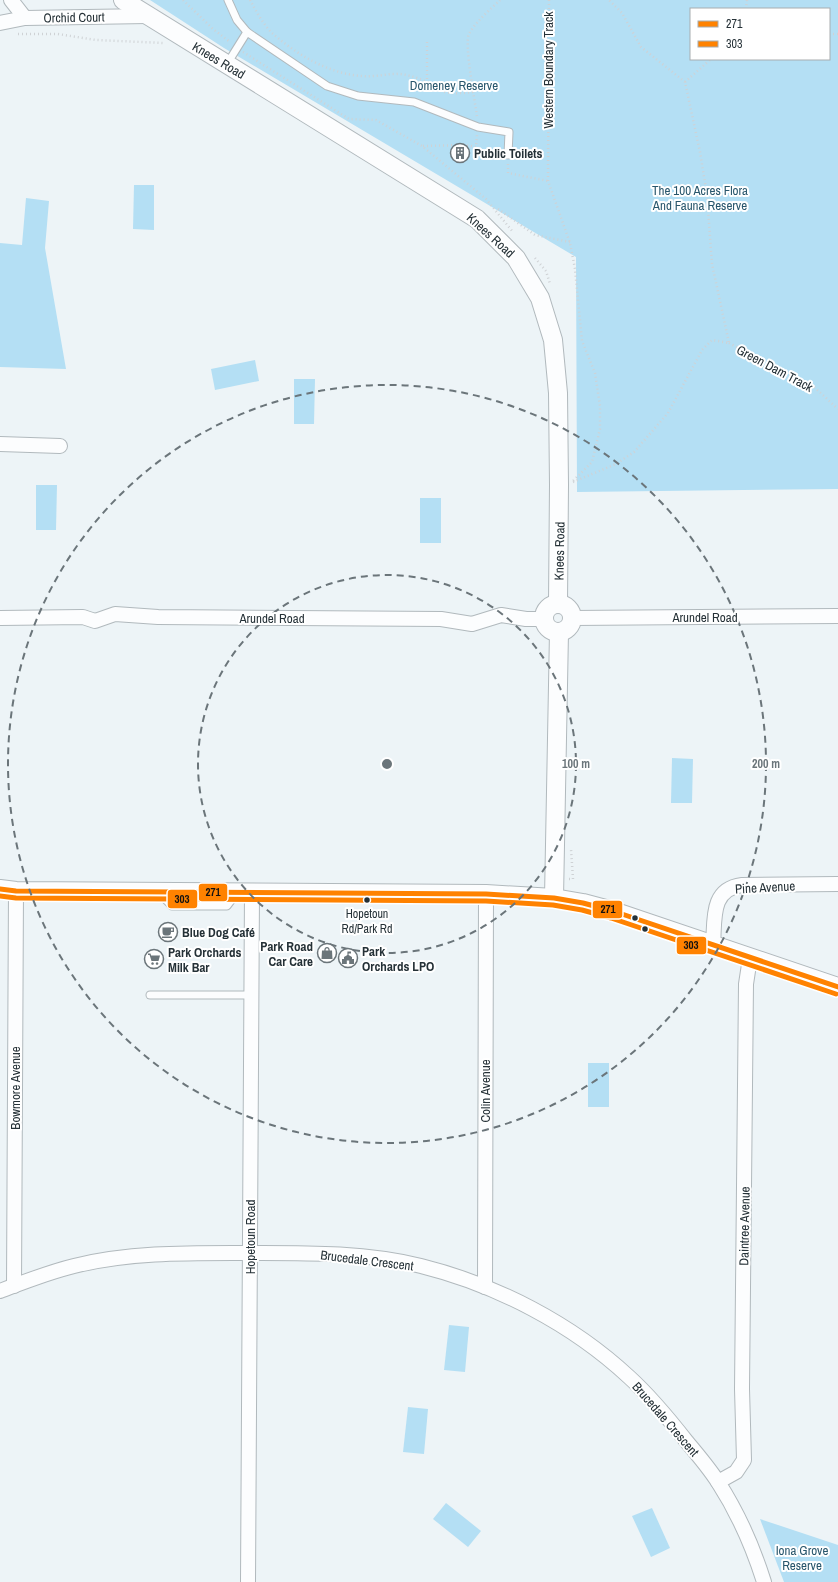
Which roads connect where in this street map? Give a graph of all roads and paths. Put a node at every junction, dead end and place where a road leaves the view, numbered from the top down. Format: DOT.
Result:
graph roads {
  1 [pos="11,0"];
  2 [pos="123,0"];
  3 [pos="184,0"];
  4 [pos="228,0"];
  5 [pos="250,0"];
  6 [pos="500,0"];
  7 [pos="549,0"];
  8 [pos="609,0"];
  9 [pos="148,16"];
  10 [pos="25,18"];
  11 [pos="0,23"];
  12 [pos="247,32"];
  13 [pos="13,34"];
  14 [pos="427,42"];
  15 [pos="168,43"];
  16 [pos="237,48"];
  17 [pos="710,60"];
  18 [pos="227,64"];
  19 [pos="427,82"];
  20 [pos="685,82"];
  21 [pos="473,92"];
  22 [pos="478,127"];
  23 [pos="422,146"];
  24 [pos="508,155"];
  25 [pos="548,181"];
  26 [pos="498,209"];
  27 [pos="516,235"];
  28 [pos="570,243"];
  29 [pos="531,253"];
  30 [pos="551,285"];
  31 [pos="729,343"];
  32 [pos="838,409"];
  33 [pos="0,444"];
  34 [pos="60,446"];
  35 [pos="571,475"];
  36 [pos="571,483"];
  37 [pos="558,604"];
  38 [pos="838,616"];
  39 [pos="0,618"];
  40 [pos="572,618"];
  41 [pos="543,619"];
  42 [pos="559,632"];
  43 [pos="571,842"];
  44 [pos="555,878"];
  45 [pos="838,884"];
  46 [pos="8,890"];
  47 [pos="245,892"];
  48 [pos="486,894"];
  49 [pos="554,898"];
  50 [pos="713,945"];
  51 [pos="750,958"];
  52 [pos="838,987"];
  53 [pos="150,995"];
  54 [pos="251,995"];
  55 [pos="250,1253"];
  56 [pos="14,1286"];
  57 [pos="485,1287"];
  58 [pos="0,1291"];
  59 [pos="718,1482"];
  60 [pos="248,1582"];
  61 [pos="764,1582"];
  1 -- 10 [label="street"];
  2 -- 9 [label="street, Knees Road"];
  3 -- 16 [label="path"];
  4 -- 12 [label="lane"];
  5 -- 19 [label="path"];
  6 -- 21 [label="path"];
  7 -- 25 [label="path, Western Boundary Track"];
  8 -- 20 [label="path"];
  9 -- 10 [label="street, Orchid Court"];
  9 -- 18 [label="street, Knees Road"];
  10 -- 11 [label="street, Orchid Court"];
  12 -- 16 [label="lane"];
  12 -- 22 [label="lane"];
  13 -- 15 [label="path"];
  14 -- 19 [label="path"];
  16 -- 18 [label="lane"];
  16 -- 23 [label="path"];
  17 -- 20 [label="path"];
  18 -- 37 [label="street, Knees Road"];
  19 -- 21 [label="path"];
  20 -- 31 [label="path"];
  21 -- 22 [label="path"];
  22 -- 23 [label="path"];
  22 -- 24 [label="lane"];
  23 -- 27 [label="path"];
  24 -- 25 [label="path"];
  25 -- 28 [label="path, Western Boundary Track"];
  26 -- 28 [label="path"];
  28 -- 36 [label="path, Western Boundary Track"];
  29 -- 30 [label="path"];
  31 -- 32 [label="path, Green Dam Track"];
  31 -- 36 [label="path"];
  33 -- 34 [label="street"];
  35 -- 36 [label="path"];
  37 -- 40 [label="street"];
  37 -- 41 [label="street"];
  38 -- 40 [label="street, Arundel Road"];
  39 -- 41 [label="street, Arundel Road"];
  40 -- 42 [label="street"];
  41 -- 42 [label="street"];
  42 -- 44 [label="street"];
  43 -- 44 [label="path"];
  44 -- 49 [label="street"];
  45 -- 50 [label="street, Pine Avenue"];
  46 -- 47 [label="street"];
  46 -- 56 [label="street, Bowmore Avenue"];
  47 -- 48 [label="street"];
  47 -- 54 [label="street, Hopetoun Road"];
  48 -- 49 [label="street"];
  48 -- 57 [label="street, Colin Avenue"];
  49 -- 50 [label="street"];
  50 -- 51 [label="street"];
  51 -- 52 [label="street"];
  51 -- 59 [label="street, Daintree Avenue"];
  53 -- 54 [label="lane"];
  54 -- 55 [label="street, Hopetoun Road"];
  55 -- 56 [label="street, Brucedale Crescent"];
  55 -- 57 [label="street, Brucedale Crescent"];
  55 -- 60 [label="street, Hopetoun Road"];
  56 -- 58 [label="street, Brucedale Crescent"];
  57 -- 59 [label="street, Brucedale Crescent"];
  59 -- 61 [label="street, Brucedale Crescent"];
}
